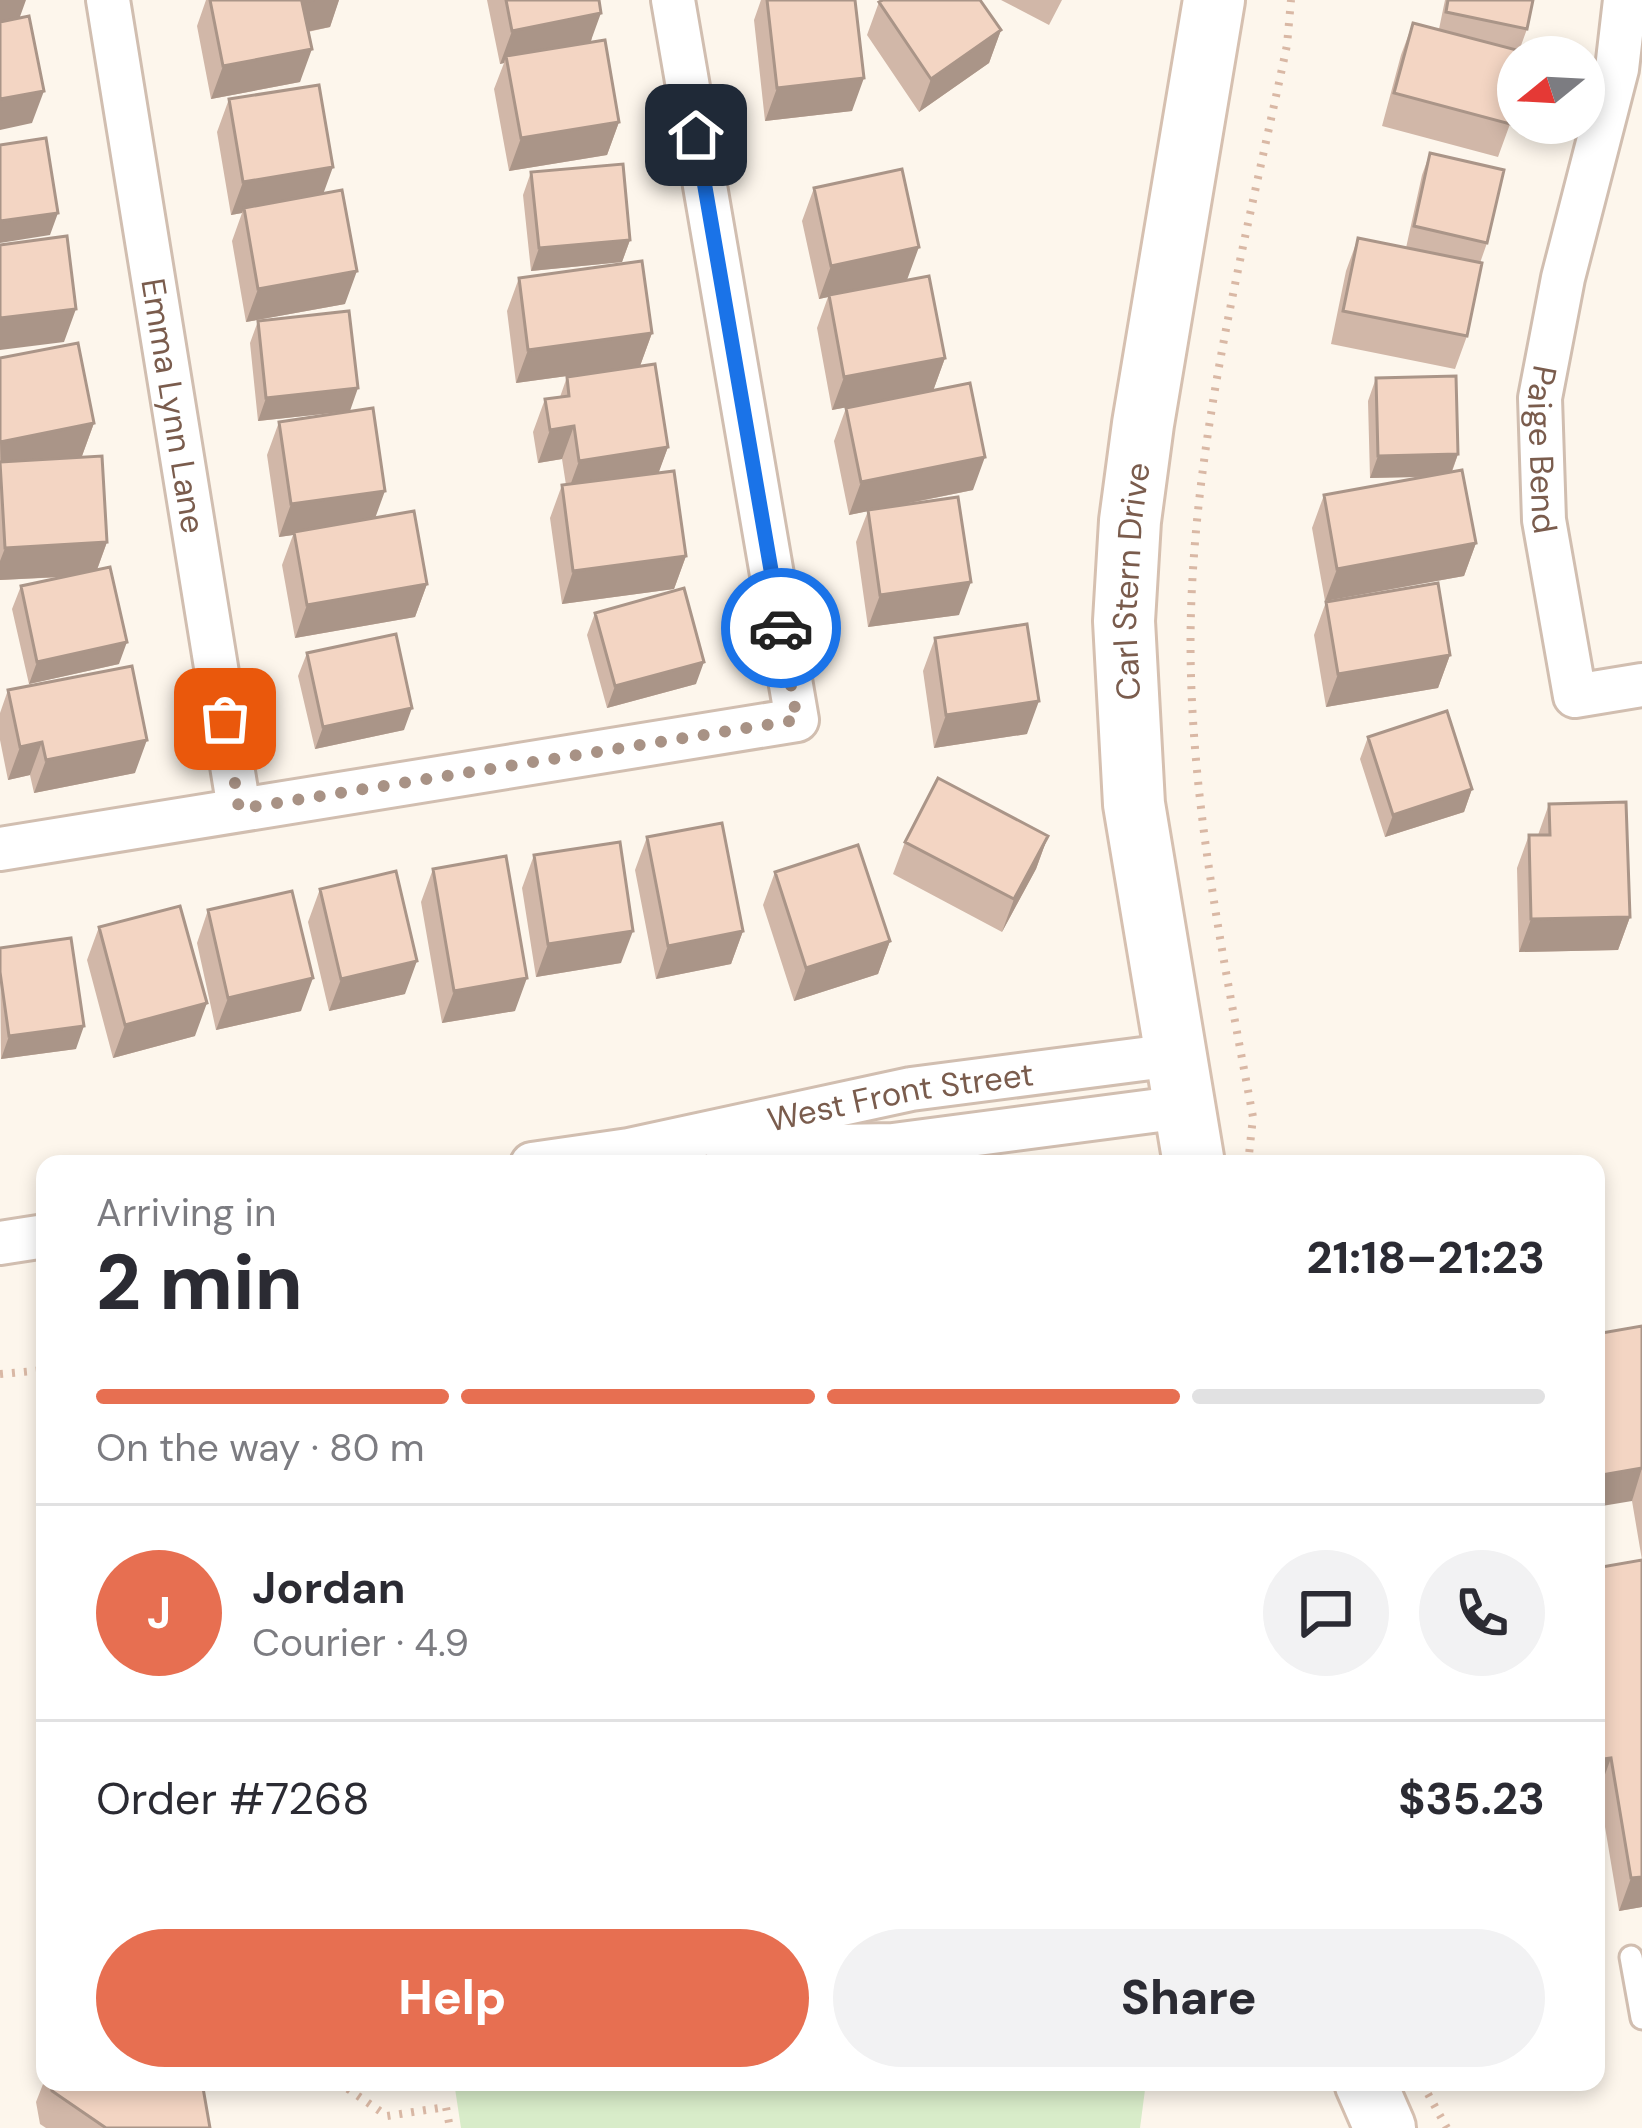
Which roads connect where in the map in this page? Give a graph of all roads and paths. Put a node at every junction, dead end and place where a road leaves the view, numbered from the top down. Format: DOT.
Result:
graph roads {
  1 [pos="107,0"];
  2 [pos="673,0"];
  3 [pos="1214,0"];
  4 [pos="1291,0"];
  5 [pos="1625,0"];
  6 [pos="1642,686"];
  7 [pos="239,809"];
  8 [pos="0,849"];
  9 [pos="1183,1108"];
  10 [pos="594,1155"];
  11 [pos="1249,1155"];
  12 [pos="36,1237"];
  13 [pos="0,1243"];
  14 [pos="36,1371"];
  15 [pos="0,1374"];
  16 [pos="1631,1958"];
  17 [pos="1642,2018"];
  18 [pos="351,2091"];
  19 [pos="1369,2091"];
  20 [pos="1428,2091"];
  21 [pos="450,2128"];
  22 [pos="1385,2128"];
  23 [pos="1447,2128"];
  1 -- 7 [label="street, Emma Lynn Lane"];
  2 -- 7 [label="street"];
  3 -- 9 [label="street, Carl Stern Drive"];
  4 -- 11 [label="path"];
  5 -- 6 [label="street, Paige Bend"];
  7 -- 8 [label="street"];
  9 -- 10 [label="street, West Front Street"];
  12 -- 13 [label="street"];
  14 -- 15 [label="path"];
  16 -- 17 [label="lane"];
  18 -- 21 [label="path"];
  19 -- 22 [label="street"];
  20 -- 23 [label="path"];
}
